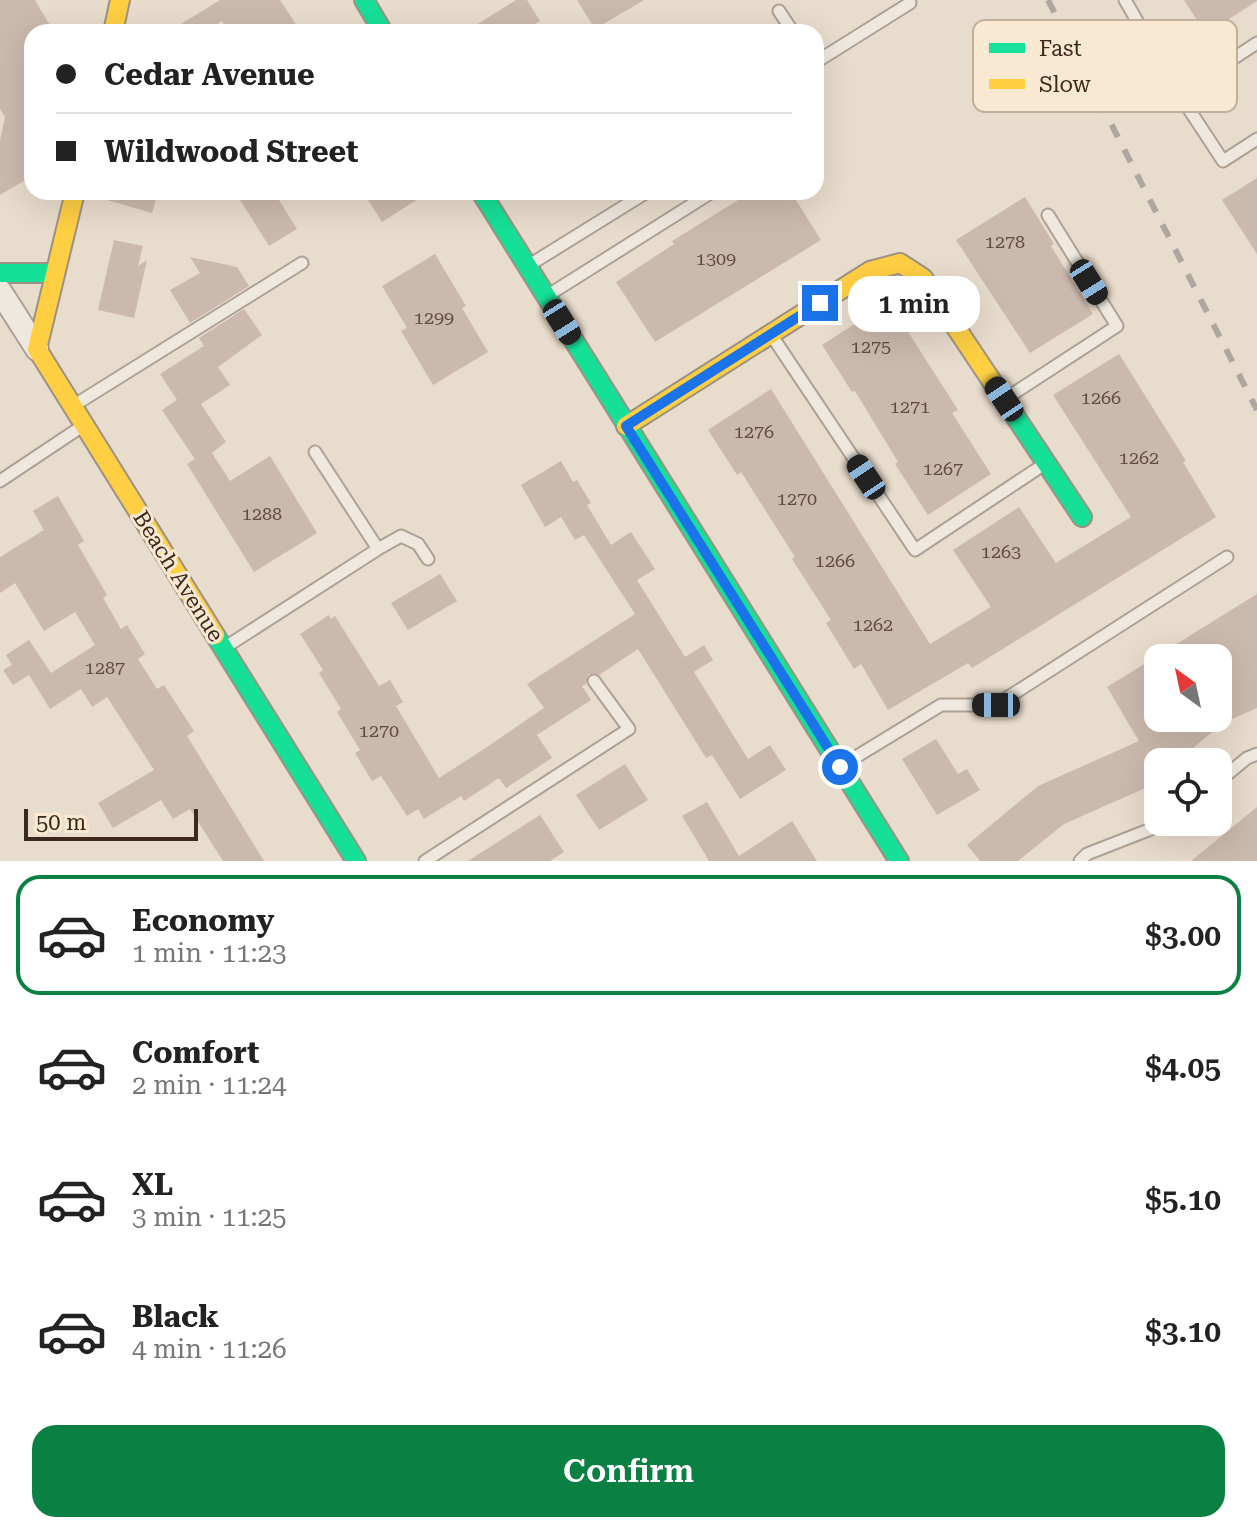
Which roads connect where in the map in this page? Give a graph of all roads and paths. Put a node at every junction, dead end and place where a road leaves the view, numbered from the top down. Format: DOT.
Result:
graph roads {
  1 [pos="120,0"];
  2 [pos="364,0"];
  3 [pos="1125,0"];
  4 [pos="910,3"];
  5 [pos="779,11"];
  6 [pos="1136,20"];
  7 [pos="115,24"];
  8 [pos="378,24"];
  9 [pos="788,24"];
  10 [pos="1257,43"];
  11 [pos="1237,56"];
  12 [pos="824,57"];
  13 [pos="1191,112"];
  14 [pos="1257,139"];
  15 [pos="73,200"];
  16 [pos="486,200"];
  17 [pos="634,200"];
  18 [pos="699,200"];
  19 [pos="1048,215"];
  20 [pos="302,263"];
  21 [pos="527,266"];
  22 [pos="0,273"];
  23 [pos="55,273"];
  24 [pos="0,291"];
  25 [pos="546,297"];
  26 [pos="770,334"];
  27 [pos="37,349"];
  28 [pos="1004,399"];
  29 [pos="72,406"];
  30 [pos="84,425"];
  31 [pos="626,426"];
  32 [pos="315,452"];
  33 [pos="1046,463"];
  34 [pos="0,481"];
  35 [pos="1082,517"];
  36 [pos="378,549"];
  37 [pos="1227,557"];
  38 [pos="428,559"];
  39 [pos="224,648"];
  40 [pos="594,681"];
  41 [pos="1257,754"];
  42 [pos="840,767"];
  43 [pos="1232,770"];
  44 [pos="1144,832"];
  45 [pos="356,861"];
  46 [pos="425,861"];
  47 [pos="899,861"];
  48 [pos="1080,861"];
  1 -- 7 [label="street"];
  2 -- 8 [label="street"];
  3 -- 6 [label="lane"];
  4 -- 12 [label="lane"];
  5 -- 9 [label="lane"];
  10 -- 11 [label="lane"];
  13 -- 14 [label="lane"];
  15 -- 23 [label="street"];
  16 -- 21 [label="street"];
  17 -- 21 [label="lane"];
  18 -- 25 [label="lane"];
  19 -- 28 [label="lane"];
  20 -- 29 [label="lane"];
  21 -- 25 [label="street"];
  22 -- 23 [label="street"];
  23 -- 27 [label="street"];
  24 -- 27 [label="street, Beach Avenue"];
  25 -- 31 [label="street"];
  26 -- 28 [label="street"];
  26 -- 31 [label="street"];
  26 -- 33 [label="lane"];
  27 -- 29 [label="street, Beach Avenue"];
  28 -- 33 [label="street"];
  29 -- 30 [label="street, Beach Avenue"];
  30 -- 34 [label="lane"];
  30 -- 39 [label="street, Beach Avenue"];
  31 -- 42 [label="street"];
  32 -- 36 [label="lane"];
  33 -- 35 [label="street"];
  36 -- 38 [label="lane"];
  36 -- 39 [label="lane"];
  37 -- 42 [label="lane"];
  39 -- 45 [label="street, Beach Avenue"];
  40 -- 46 [label="lane"];
  41 -- 43 [label="lane"];
  42 -- 47 [label="street"];
  44 -- 48 [label="lane"];
}
